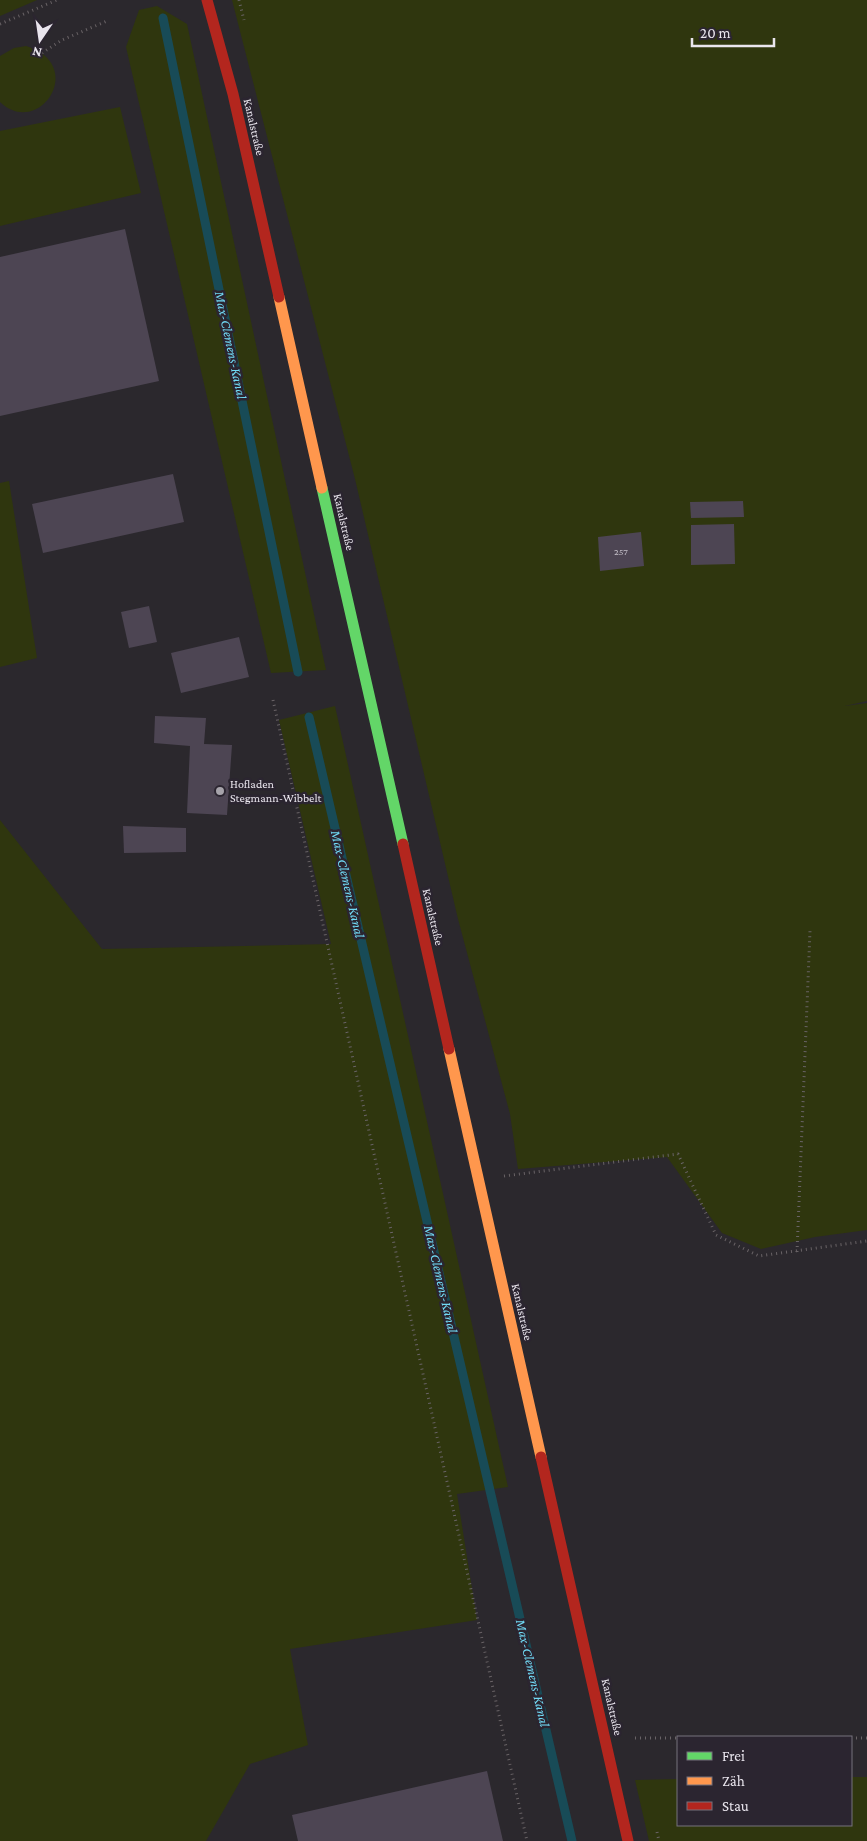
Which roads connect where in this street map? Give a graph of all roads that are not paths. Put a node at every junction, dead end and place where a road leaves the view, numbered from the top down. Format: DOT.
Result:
graph roads {
  1 [pos="207,0"];
  2 [pos="628,1841"];
  1 -- 2 [label="main road, Kanalstraße"];
}
